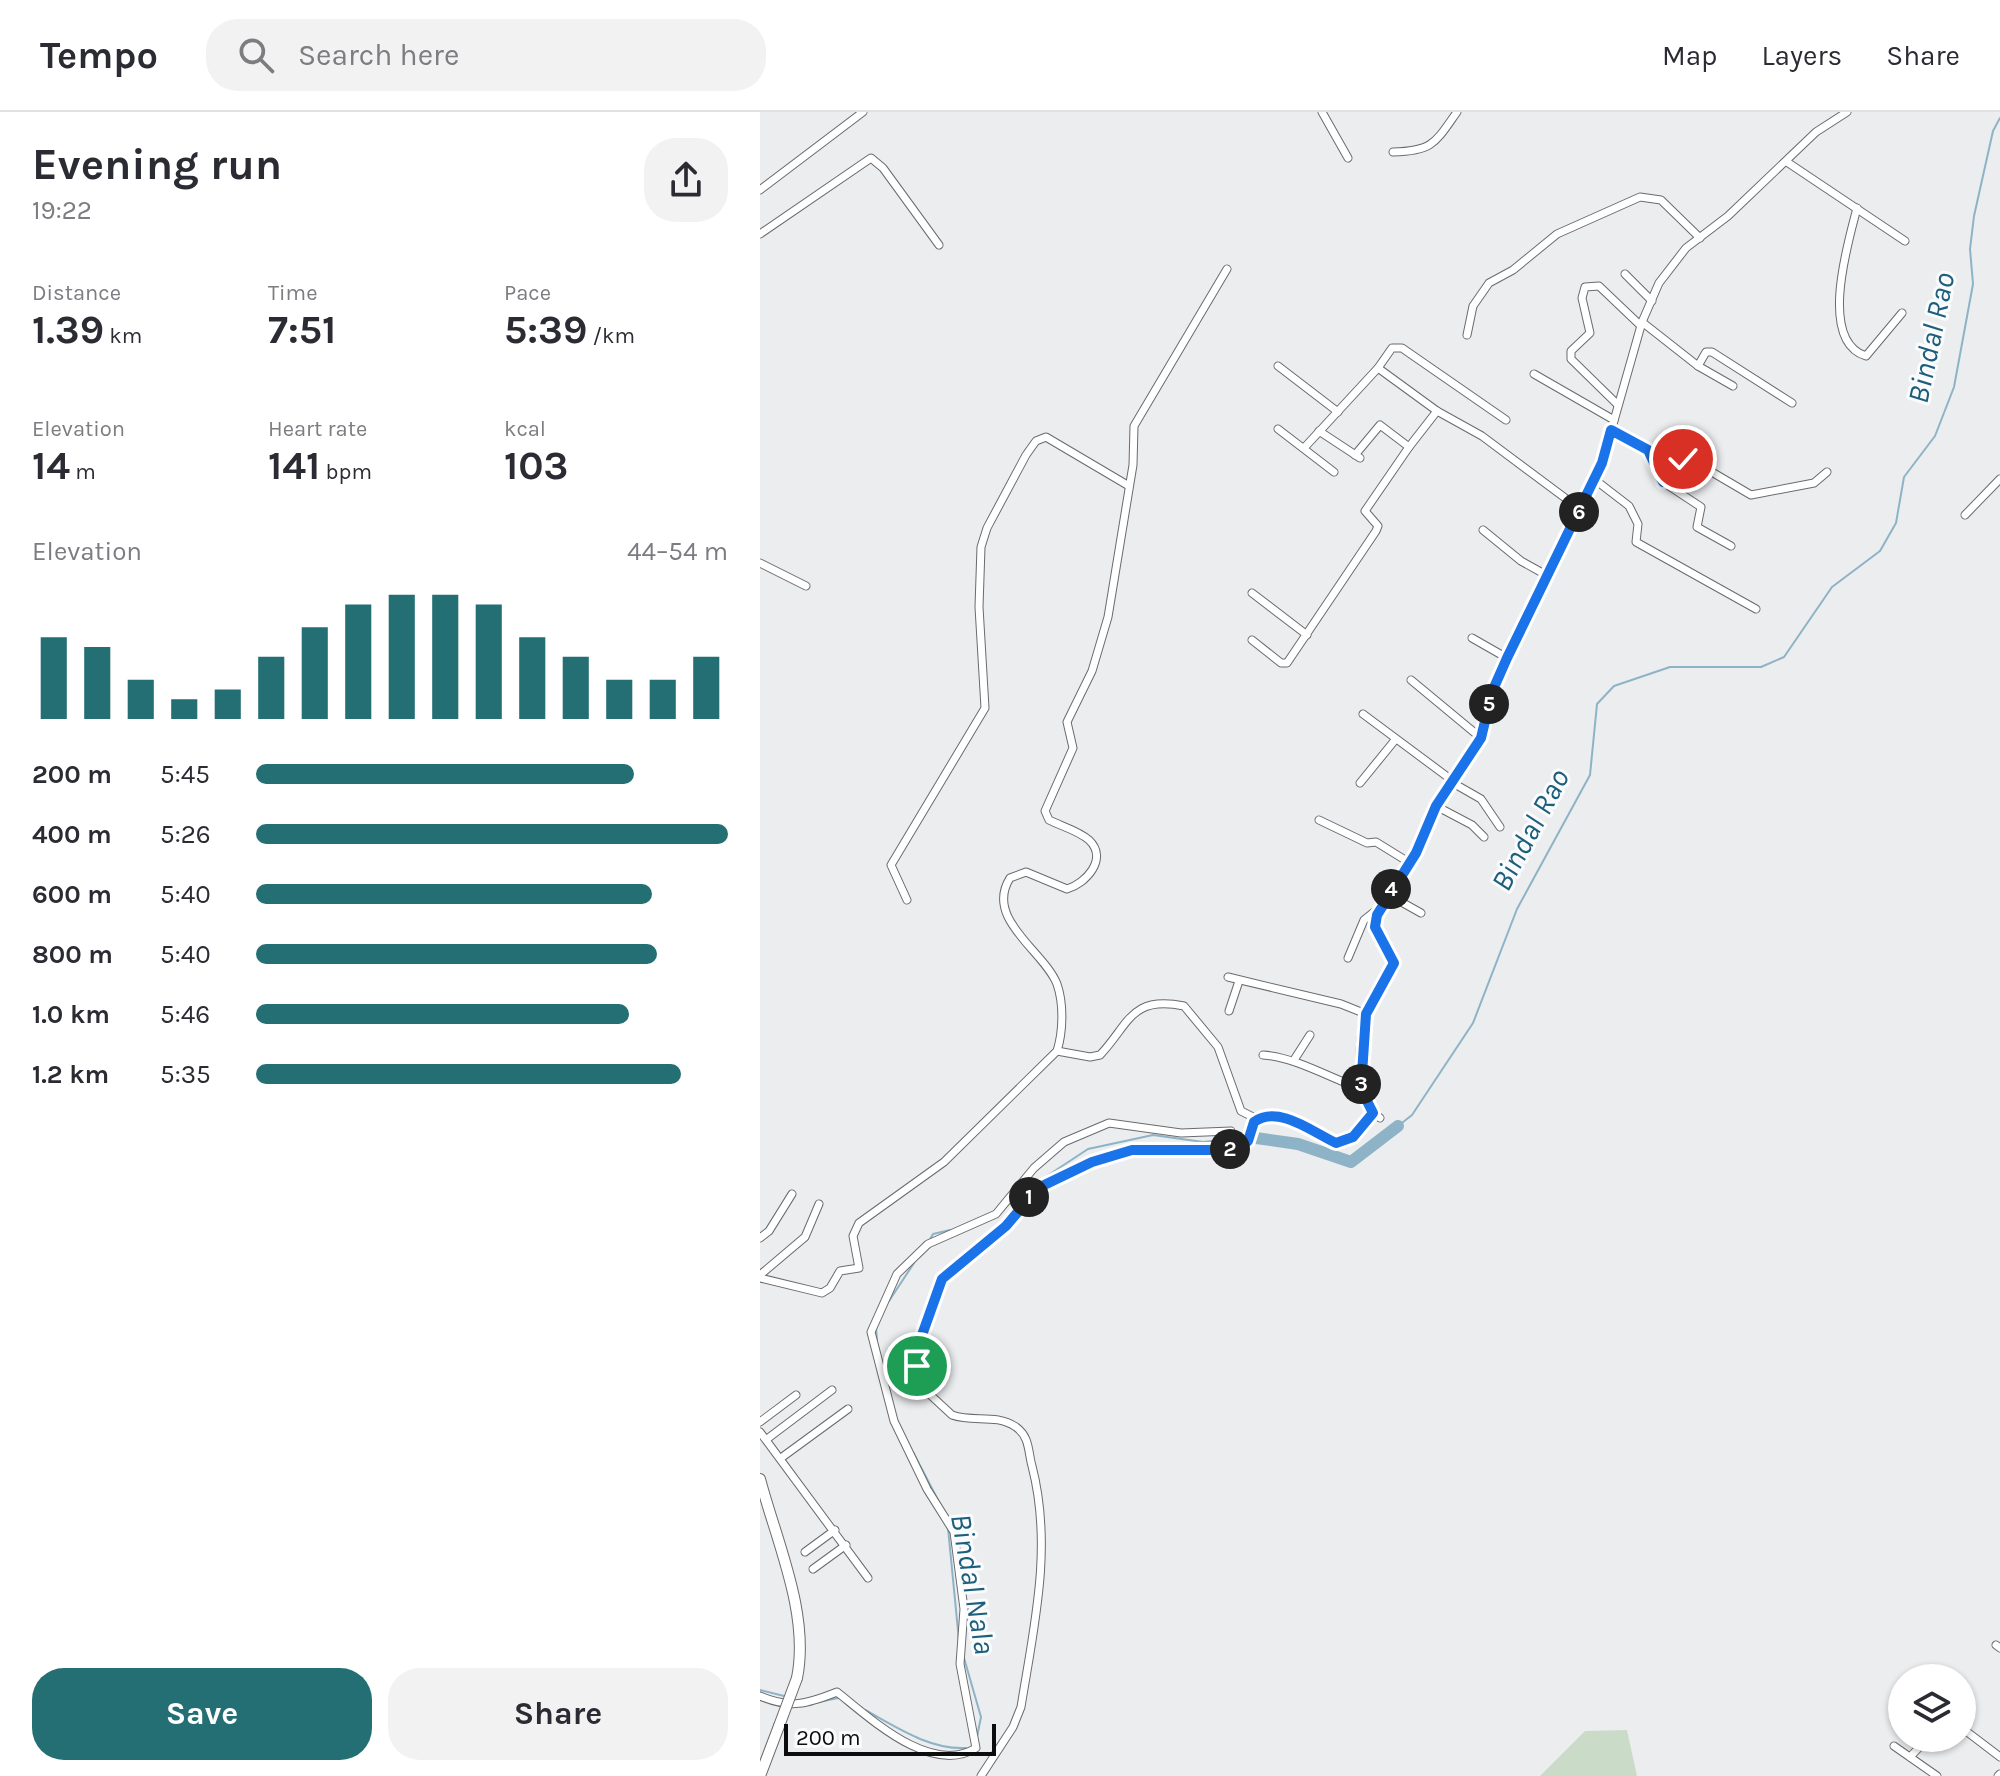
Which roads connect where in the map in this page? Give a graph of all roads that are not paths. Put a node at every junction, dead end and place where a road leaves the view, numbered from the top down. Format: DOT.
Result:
graph roads {
  1 [pos="863,112"];
  2 [pos="1322,112"];
  3 [pos="1457,112"];
  4 [pos="1847,112"];
  5 [pos="1393,152"];
  6 [pos="1348,158"];
  7 [pos="1787,162"];
  8 [pos="760,190"];
  9 [pos="1857,208"];
  10 [pos="760,234"];
  11 [pos="1700,238"];
  12 [pos="1905,241"];
  13 [pos="939,245"];
  14 [pos="1227,269"];
  15 [pos="1625,274"];
  16 [pos="1652,301"];
  17 [pos="1902,313"];
  18 [pos="1642,324"];
  19 [pos="1467,335"];
  20 [pos="1278,366"];
  21 [pos="1698,366"];
  22 [pos="1378,368"];
  23 [pos="1534,374"];
  24 [pos="1733,386"];
  25 [pos="1792,403"];
  26 [pos="1617,404"];
  27 [pos="1437,411"];
  28 [pos="1338,412"];
  29 [pos="1506,420"];
  30 [pos="1614,420"];
  31 [pos="1278,429"];
  32 [pos="1611,430"];
  33 [pos="1319,431"];
  34 [pos="1409,447"];
  35 [pos="1304,448"];
  36 [pos="1334,472"];
  37 [pos="1827,472"];
  38 [pos="1594,479"];
  39 [pos="2000,479"];
  40 [pos="1663,482"];
  41 [pos="1129,486"];
  42 [pos="1580,509"];
  43 [pos="1965,515"];
  44 [pos="1483,530"];
  45 [pos="1731,546"];
  46 [pos="760,563"];
  47 [pos="1548,576"];
  48 [pos="806,586"];
  49 [pos="1252,593"];
  50 [pos="1756,609"];
  51 [pos="1307,635"];
  52 [pos="1472,638"];
  53 [pos="1252,640"];
  54 [pos="1507,658"];
  55 [pos="1411,680"];
  56 [pos="1363,714"];
  57 [pos="1481,738"];
  58 [pos="1395,740"];
  59 [pos="1453,782"];
  60 [pos="1360,783"];
  61 [pos="1436,806"];
  62 [pos="1319,820"];
  63 [pos="1500,827"];
  64 [pos="1484,837"];
  65 [pos="1410,863"];
  66 [pos="1387,894"];
  67 [pos="907,900"];
  68 [pos="1381,907"];
  69 [pos="1421,913"];
  70 [pos="1348,958"];
  71 [pos="1228,977"];
  72 [pos="1239,981"];
  73 [pos="1229,1011"];
  74 [pos="1366,1014"];
  75 [pos="1310,1035"];
  76 [pos="1057,1051"];
  77 [pos="1263,1055"];
  78 [pos="1294,1060"];
  79 [pos="1361,1089"];
  80 [pos="1373,1113"];
  81 [pos="1380,1118"];
  82 [pos="1256,1120"];
  83 [pos="1231,1131"];
  84 [pos="792,1194"];
  85 [pos="819,1204"];
  86 [pos="760,1238"];
  87 [pos="760,1276"];
  88 [pos="832,1390"];
  89 [pos="796,1395"];
  90 [pos="848,1409"];
  91 [pos="760,1422"];
  92 [pos="760,1432"];
  93 [pos="767,1439"];
  94 [pos="781,1458"];
  95 [pos="760,1479"];
  96 [pos="835,1530"];
  97 [pos="846,1545"];
  98 [pos="805,1552"];
  99 [pos="813,1569"];
  100 [pos="868,1578"];
  101 [pos="760,1696"];
  102 [pos="1976,1739"];
  103 [pos="1903,1752"];
  104 [pos="1915,1752"];
  105 [pos="1910,1757"];
  106 [pos="2000,1757"];
  107 [pos="761,1773"];
  108 [pos="981,1776"];
  109 [pos="1937,1776"];
  1 -- 8 [label="street"];
  2 -- 6 [label="street"];
  3 -- 5 [label="street"];
  4 -- 7 [label="street"];
  7 -- 9 [label="street"];
  7 -- 11 [label="street"];
  9 -- 12 [label="street"];
  9 -- 17 [label="street"];
  10 -- 13 [label="street"];
  11 -- 16 [label="street"];
  11 -- 19 [label="street"];
  14 -- 41 [label="street"];
  15 -- 16 [label="street"];
  16 -- 18 [label="street"];
  18 -- 21 [label="street"];
  18 -- 26 [label="street"];
  18 -- 26 [label="street"];
  20 -- 28 [label="street"];
  21 -- 24 [label="street"];
  21 -- 25 [label="street"];
  22 -- 27 [label="street"];
  22 -- 28 [label="street"];
  22 -- 29 [label="street"];
  23 -- 30 [label="street"];
  26 -- 30 [label="street"];
  27 -- 34 [label="street"];
  27 -- 42 [label="street"];
  28 -- 33 [label="street"];
  30 -- 32 [label="street"];
  31 -- 35 [label="street"];
  32 -- 38 [label="street"];
  32 -- 40 [label="street"];
  33 -- 34 [label="street"];
  33 -- 35 [label="street"];
  34 -- 51 [label="street"];
  35 -- 36 [label="street"];
  37 -- 40 [label="street"];
  38 -- 42 [label="street"];
  38 -- 50 [label="street"];
  39 -- 43 [label="street"];
  40 -- 45 [label="street"];
  41 -- 67 [label="street"];
  41 -- 76 [label="street"];
  42 -- 47 [label="street"];
  44 -- 47 [label="street"];
  46 -- 48 [label="street"];
  47 -- 54 [label="street"];
  49 -- 51 [label="street"];
  51 -- 53 [label="street"];
  52 -- 54 [label="street"];
  54 -- 57 [label="street"];
  55 -- 57 [label="street"];
  56 -- 58 [label="street"];
  57 -- 59 [label="street"];
  58 -- 59 [label="street"];
  58 -- 60 [label="street"];
  59 -- 61 [label="street"];
  59 -- 63 [label="street"];
  61 -- 64 [label="street"];
  61 -- 65 [label="street"];
  62 -- 65 [label="street"];
  65 -- 66 [label="street"];
  66 -- 68 [label="street"];
  66 -- 69 [label="street"];
  68 -- 70 [label="street"];
  68 -- 74 [label="street"];
  71 -- 72 [label="street"];
  72 -- 73 [label="street"];
  72 -- 74 [label="street"];
  74 -- 79 [label="street"];
  75 -- 78 [label="street"];
  76 -- 82 [label="street"];
  76 -- 87 [label="street"];
  77 -- 78 [label="street"];
  78 -- 79 [label="street"];
  79 -- 80 [label="street"];
  80 -- 81 [label="street"];
  80 -- 82 [label="street"];
  82 -- 108 [label="street"];
  83 -- 101 [label="street"];
  84 -- 86 [label="street"];
  85 -- 87 [label="street"];
  88 -- 93 [label="street"];
  89 -- 91 [label="street"];
  90 -- 94 [label="street"];
  92 -- 93 [label="street"];
  93 -- 94 [label="street"];
  94 -- 96 [label="street"];
  95 -- 107 [label="street, bridge"];
  96 -- 97 [label="street"];
  96 -- 98 [label="street"];
  97 -- 99 [label="street"];
  97 -- 100 [label="street"];
  102 -- 106 [label="street"];
  103 -- 105 [label="street"];
  104 -- 105 [label="street"];
  105 -- 109 [label="street"];
}
